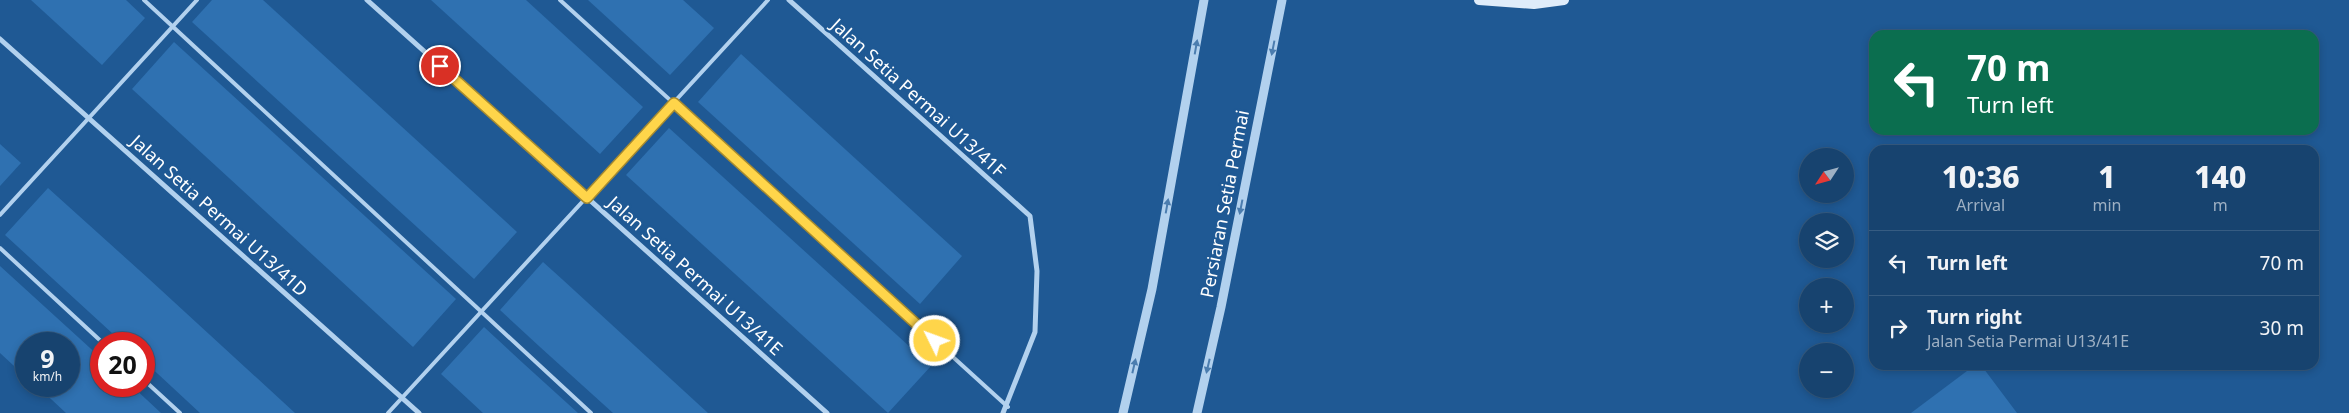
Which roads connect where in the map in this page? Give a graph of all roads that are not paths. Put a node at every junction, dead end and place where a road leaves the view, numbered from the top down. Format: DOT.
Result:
graph roads {
  1 [pos="144,0"];
  2 [pos="197,0"];
  3 [pos="367,0"];
  4 [pos="560,0"];
  5 [pos="768,0"];
  6 [pos="789,0"];
  7 [pos="1204,0"];
  8 [pos="1282,0"];
  9 [pos="1479,0"];
  10 [pos="1564,0"];
  11 [pos="173,26"];
  12 [pos="0,39"];
  13 [pos="674,103"];
  14 [pos="89,118"];
  15 [pos="587,198"];
  16 [pos="0,215"];
  17 [pos="0,248"];
  18 [pos="482,312"];
  19 [pos="91,332"];
  20 [pos="155,390"];
  21 [pos="402,398"];
  22 [pos="1008,407"];
  23 [pos="180,413"];
  24 [pos="388,413"];
  25 [pos="419,413"];
  26 [pos="592,413"];
  27 [pos="827,413"];
  28 [pos="1004,413"];
  29 [pos="1123,413"];
  30 [pos="1197,413"];
  1 -- 11 [label="lane"];
  2 -- 11 [label="lane"];
  3 -- 15 [label="street, Jalan Setia Permai U13/41E"];
  4 -- 13 [label="lane"];
  5 -- 13 [label="lane"];
  6 -- 22 [label="street, Jalan Setia Permai U13/41F"];
  29 -- 7 [label="street, one-way"];
  8 -- 30 [label="street, Persiaran Setia Permai, one-way"];
  9 -- 10 [label="main road"];
  11 -- 14 [label="lane"];
  11 -- 18 [label="lane"];
  12 -- 14 [label="street, Jalan Setia Permai U13/41D"];
  13 -- 15 [label="lane"];
  13 -- 22 [label="lane"];
  14 -- 16 [label="lane"];
  14 -- 21 [label="street, Jalan Setia Permai U13/41D"];
  15 -- 18 [label="lane"];
  15 -- 27 [label="street, Jalan Setia Permai U13/41E"];
  17 -- 19 [label="lane"];
  18 -- 21 [label="lane"];
  18 -- 26 [label="lane"];
  20 -- 23 [label="lane"];
  21 -- 24 [label="lane"];
  21 -- 25 [label="street, Jalan Setia Permai U13/41D"];
  22 -- 28 [label="street"];
}
